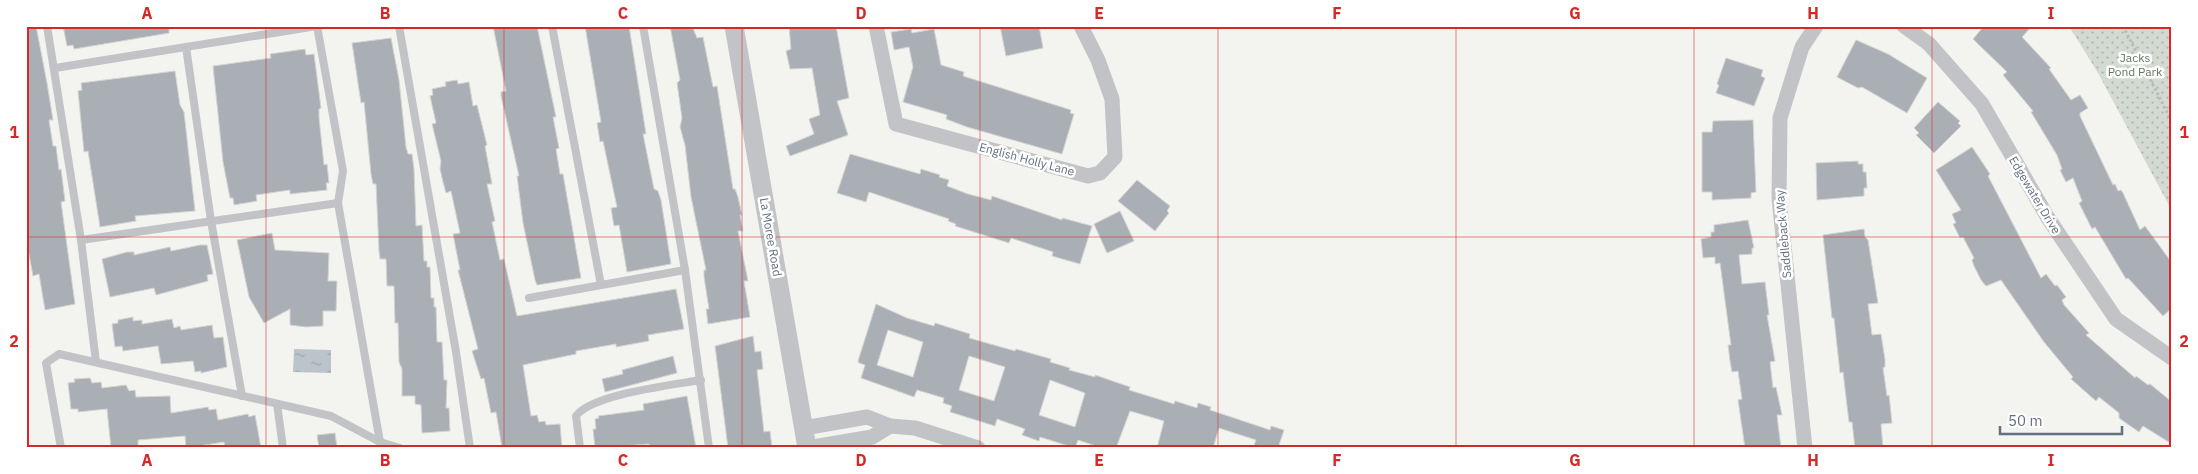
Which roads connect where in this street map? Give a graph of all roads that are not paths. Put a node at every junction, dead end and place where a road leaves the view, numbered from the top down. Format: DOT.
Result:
graph roads {
  1 [pos="47,26"];
  2 [pos="317,26"];
  3 [pos="399,26"];
  4 [pos="552,26"];
  5 [pos="643,26"];
  6 [pos="734,26"];
  7 [pos="876,26"];
  8 [pos="1081,26"];
  9 [pos="1816,26"];
  10 [pos="1904,26"];
  11 [pos="186,47"];
  12 [pos="55,68"];
  13 [pos="338,203"];
  14 [pos="212,221"];
  15 [pos="81,240"];
  16 [pos="685,270"];
  17 [pos="601,286"];
  18 [pos="529,298"];
  19 [pos="2172,358"];
  20 [pos="96,362"];
  21 [pos="701,380"];
  22 [pos="242,396"];
  23 [pos="277,404"];
  24 [pos="890,426"];
  25 [pos="804,428"];
  26 [pos="380,442"];
  27 [pos="950,443"];
  28 [pos="61,448"];
  29 [pos="283,448"];
  30 [pos="400,448"];
  31 [pos="470,448"];
  32 [pos="580,448"];
  33 [pos="709,448"];
  34 [pos="807,448"];
  35 [pos="978,448"];
  36 [pos="1806,448"];
  1 -- 12 [label="lane"];
  2 -- 11 [label="lane"];
  2 -- 13 [label="lane"];
  3 -- 31 [label="lane"];
  4 -- 17 [label="lane"];
  5 -- 16 [label="lane"];
  6 -- 25 [label="street, La Moree Road"];
  7 -- 8 [label="street, English Holly Lane"];
  9 -- 36 [label="street, Saddleback Way"];
  10 -- 19 [label="street, Edgewater Drive"];
  11 -- 12 [label="lane"];
  11 -- 14 [label="lane"];
  12 -- 15 [label="lane"];
  13 -- 14 [label="lane"];
  13 -- 26 [label="lane"];
  14 -- 15 [label="lane"];
  14 -- 22 [label="lane"];
  15 -- 20 [label="lane"];
  16 -- 17 [label="lane"];
  16 -- 21 [label="lane"];
  17 -- 18 [label="lane"];
  20 -- 22 [label="lane"];
  20 -- 28 [label="lane"];
  21 -- 32 [label="lane"];
  21 -- 33 [label="lane"];
  22 -- 23 [label="lane"];
  23 -- 26 [label="lane"];
  23 -- 29 [label="lane"];
  24 -- 25 [label="street"];
  24 -- 27 [label="street"];
  24 -- 34 [label="street"];
  25 -- 34 [label="street, La Moree Road"];
  26 -- 30 [label="lane"];
  27 -- 35 [label="street"];
}
